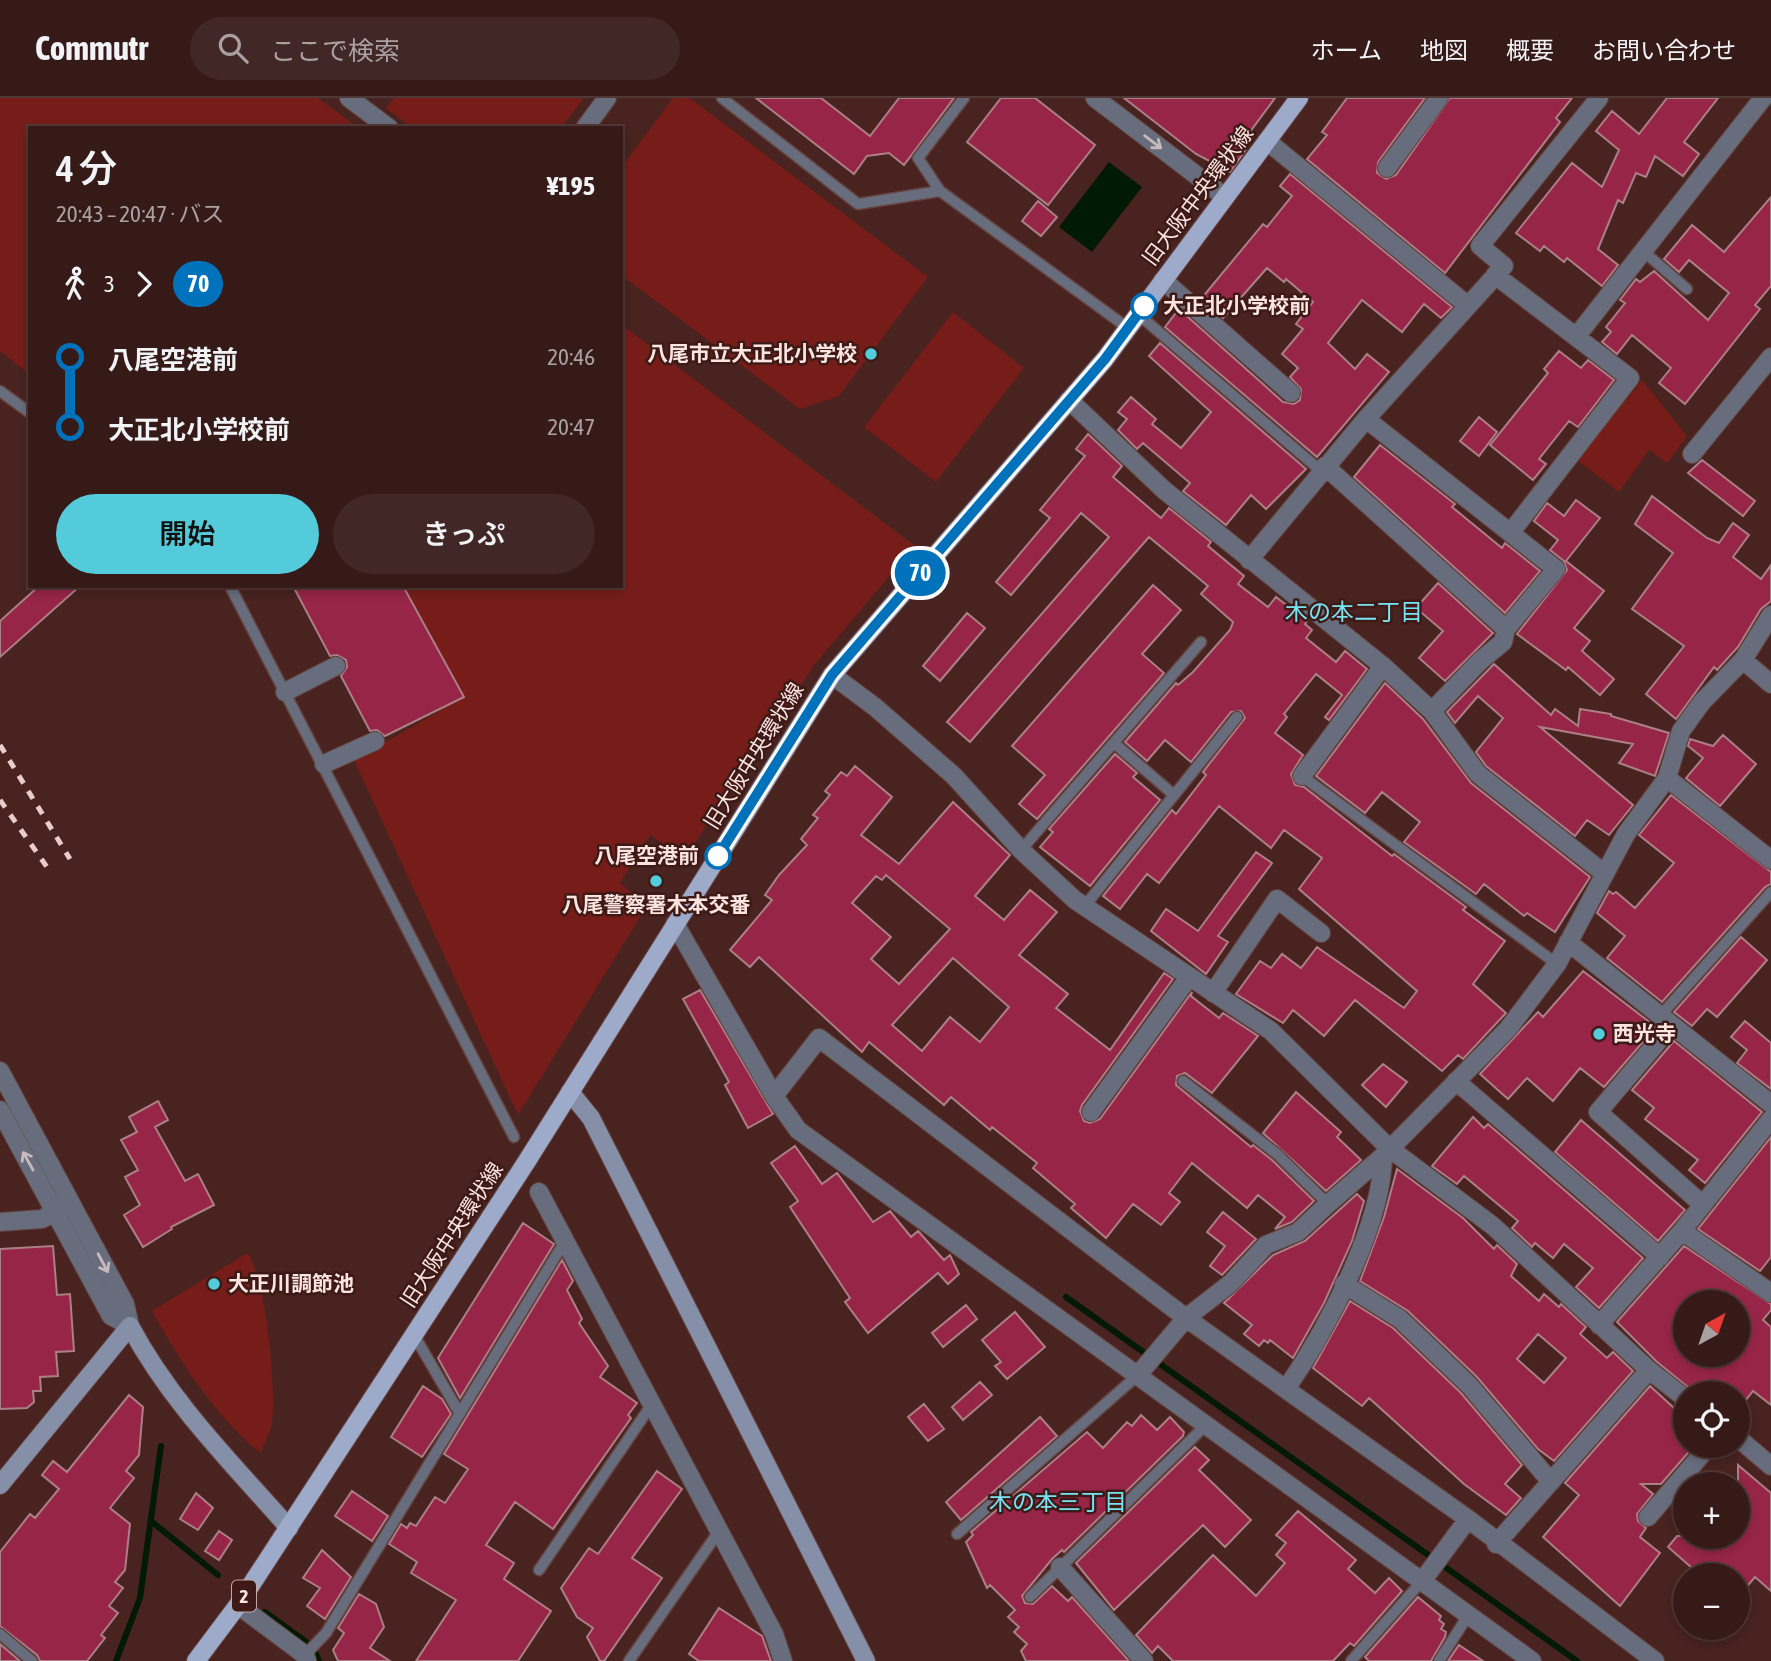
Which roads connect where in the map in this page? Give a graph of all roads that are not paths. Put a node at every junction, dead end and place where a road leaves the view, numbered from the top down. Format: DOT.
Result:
graph roads {
  1 [pos="349,98"];
  2 [pos="607,98"];
  3 [pos="723,98"];
  4 [pos="964,98"];
  5 [pos="1299,98"];
  6 [pos="1439,98"];
  7 [pos="1599,98"];
  8 [pos="1763,98"];
  9 [pos="1098,99"];
  10 [pos="386,126"];
  11 [pos="586,126"];
  12 [pos="1268,141"];
  13 [pos="1387,168"];
  14 [pos="940,191"];
  15 [pos="1225,197"];
  16 [pos="1643,251"];
  17 [pos="1495,275"];
  18 [pos="1163,281"];
  19 [pos="1687,289"];
  20 [pos="1467,305"];
  21 [pos="1133,321"];
  22 [pos="1576,337"];
  23 [pos="1771,357"];
  24 [pos="0,391"];
  25 [pos="1291,393"];
  26 [pos="1069,400"];
  27 [pos="28,412"];
  28 [pos="1366,419"];
  29 [pos="1692,454"];
  30 [pos="1323,468"];
  31 [pos="1511,533"];
  32 [pos="1249,560"];
  33 [pos="231,588"];
  34 [pos="1771,615"];
  35 [pos="1506,629"];
  36 [pos="1201,642"];
  37 [pos="1744,660"];
  38 [pos="335,666"];
  39 [pos="1383,666"];
  40 [pos="832,675"];
  41 [pos="1771,684"];
  42 [pos="285,692"];
  43 [pos="1432,711"];
  44 [pos="1237,717"];
  45 [pos="375,741"];
  46 [pos="1114,743"];
  47 [pos="324,764"];
  48 [pos="1302,776"];
  49 [pos="1667,778"];
  50 [pos="1174,795"];
  51 [pos="1021,850"];
  52 [pos="1771,860"];
  53 [pos="1605,874"];
  54 [pos="1771,892"];
  55 [pos="1084,907"];
  56 [pos="675,924"];
  57 [pos="1321,933"];
  58 [pos="1568,942"];
  59 [pos="1557,964"];
  60 [pos="1189,977"];
  61 [pos="1213,993"];
  62 [pos="1666,1020"];
  63 [pos="0,1071"];
  64 [pos="1183,1081"];
  65 [pos="1455,1081"];
  66 [pos="570,1092"];
  67 [pos="774,1096"];
  68 [pos="1771,1104"];
  69 [pos="0,1110"];
  70 [pos="1091,1112"];
  71 [pos="1771,1119"];
  72 [pos="514,1137"];
  73 [pos="1386,1152"];
  74 [pos="539,1192"];
  75 [pos="1328,1204"];
  76 [pos="1703,1205"];
  77 [pos="63,1207"];
  78 [pos="0,1222"];
  79 [pos="1682,1231"];
  80 [pos="565,1241"];
  81 [pos="1660,1257"];
  82 [pos="1344,1284"];
  83 [pos="1771,1293"];
  84 [pos="1186,1318"];
  85 [pos="1599,1325"];
  86 [pos="130,1326"];
  87 [pos="414,1335"];
  88 [pos="1649,1370"];
  89 [pos="1138,1375"];
  90 [pos="1286,1389"];
  91 [pos="1673,1389"];
  92 [pos="652,1404"];
  93 [pos="460,1414"];
  94 [pos="1206,1425"];
  95 [pos="1750,1448"];
  96 [pos="1699,1458"];
  97 [pos="1771,1466"];
  98 [pos="1551,1482"];
  99 [pos="0,1485"];
  100 [pos="1648,1517"];
  101 [pos="1468,1519"];
  102 [pos="289,1528"];
  103 [pos="719,1531"];
  104 [pos="957,1534"];
  105 [pos="1496,1544"];
  106 [pos="1060,1567"];
  107 [pos="539,1570"];
  108 [pos="1423,1580"];
  109 [pos="1030,1597"];
  110 [pos="238,1605"];
  111 [pos="1469,1614"];
  112 [pos="0,1634"];
  113 [pos="306,1658"];
  114 [pos="32,1661"];
  115 [pos="196,1661"];
  116 [pos="629,1661"];
  117 [pos="783,1661"];
  118 [pos="866,1661"];
  119 [pos="1144,1661"];
  120 [pos="1351,1661"];
  121 [pos="1439,1661"];
  122 [pos="1532,1661"];
  123 [pos="1655,1661"];
  1 -- 10 [label="street"];
  2 -- 11 [label="street"];
  3 -- 14 [label="lane"];
  4 -- 14 [label="lane"];
  5 -- 12 [label="main road, 旧大阪中央環状線 / 2"];
  6 -- 13 [label="street"];
  7 -- 17 [label="street"];
  8 -- 16 [label="street"];
  9 -- 15 [label="street, one-way"];
  12 -- 15 [label="main road, 旧大阪中央環状線 / 2"];
  12 -- 20 [label="street"];
  14 -- 21 [label="lane"];
  15 -- 18 [label="main road, 旧大阪中央環状線 / 2"];
  16 -- 19 [label="lane"];
  16 -- 22 [label="street"];
  17 -- 20 [label="street"];
  17 -- 22 [label="street"];
  18 -- 21 [label="main road, 旧大阪中央環状線 / 2"];
  18 -- 25 [label="street"];
  20 -- 28 [label="street"];
  21 -- 26 [label="main road, 旧大阪中央環状線 / 2"];
  21 -- 30 [label="lane"];
  22 -- 31 [label="street"];
  23 -- 29 [label="street"];
  24 -- 27 [label="lane"];
  26 -- 32 [label="street"];
  26 -- 40 [label="main road, 旧大阪中央環状線 / 2"];
  28 -- 30 [label="street"];
  28 -- 31 [label="street"];
  30 -- 32 [label="street"];
  30 -- 35 [label="street"];
  31 -- 35 [label="street"];
  32 -- 39 [label="street"];
  33 -- 42 [label="lane"];
  34 -- 37 [label="street"];
  35 -- 43 [label="street"];
  36 -- 46 [label="lane"];
  37 -- 41 [label="street"];
  37 -- 49 [label="street"];
  38 -- 42 [label="street"];
  39 -- 43 [label="street"];
  39 -- 48 [label="street"];
  40 -- 51 [label="street"];
  40 -- 56 [label="main road, 旧大阪中央環状線 / 2"];
  42 -- 47 [label="lane"];
  43 -- 53 [label="street"];
  44 -- 50 [label="lane"];
  45 -- 47 [label="street"];
  46 -- 50 [label="lane"];
  46 -- 51 [label="lane"];
  47 -- 72 [label="lane"];
  48 -- 59 [label="lane"];
  49 -- 52 [label="street"];
  49 -- 53 [label="street"];
  50 -- 55 [label="lane"];
  51 -- 55 [label="street"];
  53 -- 58 [label="street"];
  54 -- 62 [label="lane"];
  55 -- 60 [label="street"];
  56 -- 66 [label="main road, 旧大阪中央環状線 / 2"];
  56 -- 67 [label="street"];
  57 -- 61 [label="street"];
  58 -- 59 [label="street"];
  58 -- 62 [label="street"];
  59 -- 65 [label="street"];
  60 -- 61 [label="street"];
  60 -- 70 [label="street"];
  61 -- 73 [label="street"];
  62 -- 68 [label="street"];
  62 -- 76 [label="street"];
  63 -- 77 [label="street"];
  64 -- 75 [label="lane"];
  65 -- 73 [label="street"];
  65 -- 81 [label="street"];
  66 -- 87 [label="main road, 旧大阪中央環状線 / 2"];
  66 -- 118 [label="street"];
  67 -- 84 [label="street"];
  67 -- 89 [label="street"];
  77 -- 69 [label="street, one-way"];
  71 -- 76 [label="street"];
  73 -- 75 [label="street"];
  73 -- 82 [label="street"];
  73 -- 85 [label="street"];
  74 -- 80 [label="street"];
  75 -- 84 [label="street"];
  76 -- 79 [label="street"];
  77 -- 78 [label="street"];
  77 -- 86 [label="street"];
  79 -- 81 [label="street"];
  79 -- 83 [label="street"];
  80 -- 92 [label="street"];
  80 -- 93 [label="lane"];
  81 -- 85 [label="street"];
  82 -- 90 [label="street"];
  82 -- 98 [label="street"];
  84 -- 89 [label="street"];
  84 -- 90 [label="street"];
  85 -- 88 [label="street"];
  86 -- 99 [label="street"];
  86 -- 102 [label="street"];
  87 -- 93 [label="lane"];
  87 -- 102 [label="main road, 旧大阪中央環状線 / 2"];
  88 -- 91 [label="street"];
  88 -- 98 [label="street"];
  89 -- 94 [label="street"];
  89 -- 104 [label="lane"];
  90 -- 101 [label="street"];
  92 -- 103 [label="street"];
  92 -- 107 [label="lane"];
  93 -- 113 [label="lane"];
  94 -- 106 [label="lane"];
  94 -- 108 [label="street"];
  95 -- 97 [label="street"];
  96 -- 100 [label="street"];
  98 -- 105 [label="street"];
  101 -- 105 [label="street"];
  101 -- 108 [label="street"];
  102 -- 110 [label="main road, 旧大阪中央環状線 / 2"];
  103 -- 116 [label="lane"];
  103 -- 117 [label="street"];
  105 -- 123 [label="street"];
  106 -- 109 [label="lane"];
  106 -- 119 [label="street"];
  108 -- 111 [label="street"];
  108 -- 120 [label="lane"];
  110 -- 113 [label="street"];
  110 -- 115 [label="main road, 旧大阪中央環状線 / 2"];
  111 -- 121 [label="lane"];
  111 -- 122 [label="street"];
  112 -- 114 [label="lane"];
}
